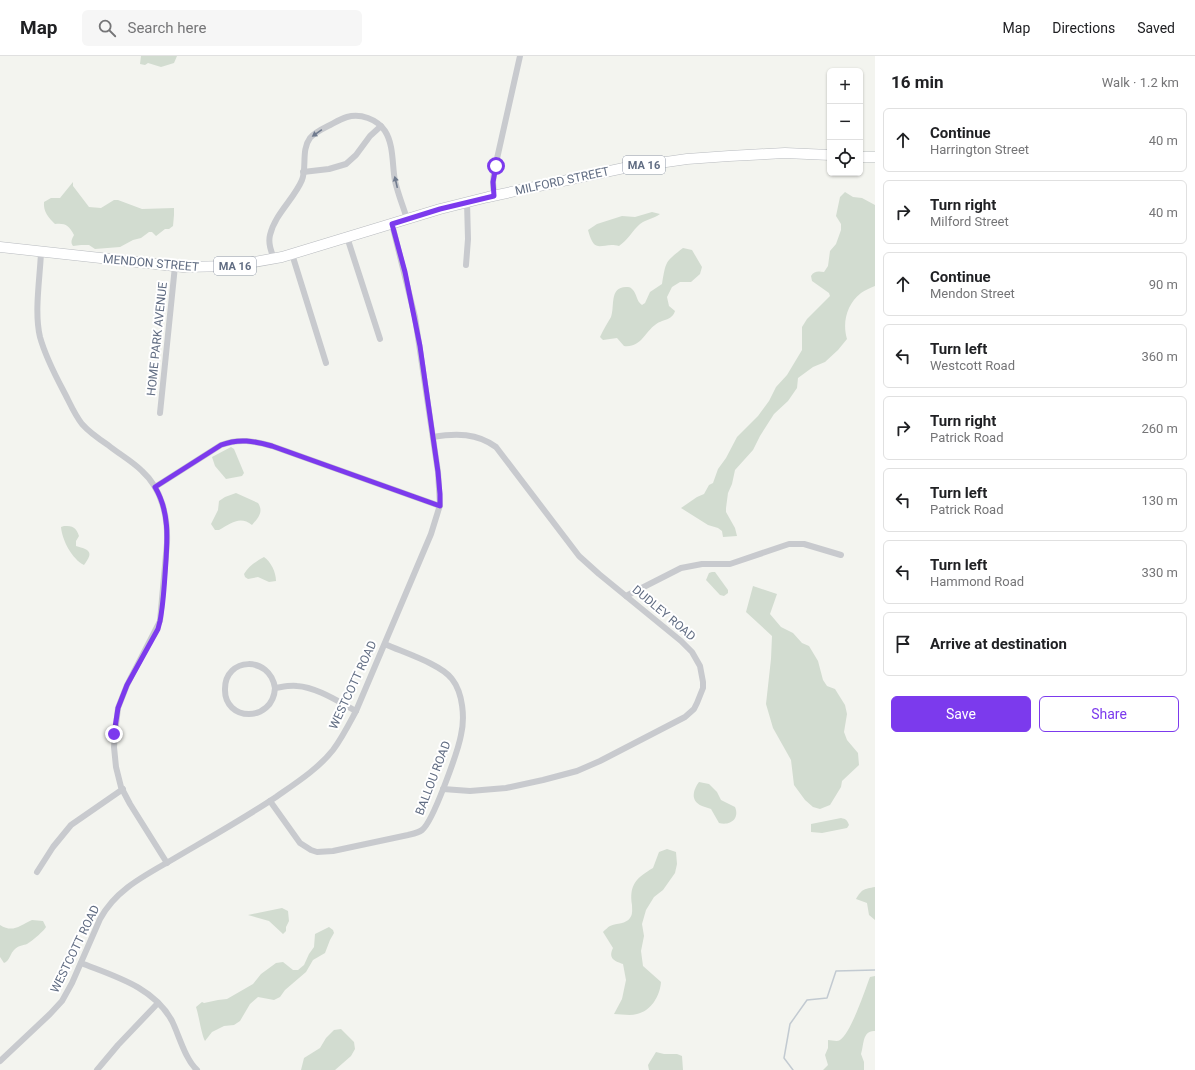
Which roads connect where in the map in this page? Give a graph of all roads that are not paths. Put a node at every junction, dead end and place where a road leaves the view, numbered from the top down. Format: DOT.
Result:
graph roads {
  1 [pos="520,56"];
  2 [pos="381,126"];
  3 [pos="827,156"];
  4 [pos="863,157"];
  5 [pos="875,157"];
  6 [pos="303,172"];
  7 [pos="494,196"];
  8 [pos="464,203"];
  9 [pos="407,219"];
  10 [pos="392,224"];
  11 [pos="347,237"];
  12 [pos="0,247"];
  13 [pos="41,252"];
  14 [pos="292,254"];
  15 [pos="274,259"];
  16 [pos="466,265"];
  17 [pos="175,266"];
  18 [pos="380,339"];
  19 [pos="326,363"];
  20 [pos="160,413"];
  21 [pos="433,437"];
  22 [pos="155,487"];
  23 [pos="440,506"];
  24 [pos="841,555"];
  25 [pos="626,596"];
  26 [pos="384,644"];
  27 [pos="275,688"];
  28 [pos="356,711"];
  29 [pos="123,789"];
  30 [pos="443,789"];
  31 [pos="270,801"];
  32 [pos="167,863"];
  33 [pos="37,872"];
  34 [pos="81,962"];
  35 [pos="158,1003"];
  36 [pos="0,1061"];
  37 [pos="97,1070"];
  38 [pos="197,1070"];
  1 -- 7 [label="street"];
  2 -- 6 [label="street"];
  2 -- 6 [label="street, one-way"];
  9 -- 2 [label="street, one-way"];
  3 -- 7 [label="main road, MILFORD STREET / MA 16"];
  4 -- 5 [label="main road"];
  6 -- 15 [label="street"];
  7 -- 8 [label="main road, MILFORD STREET / MA 16"];
  8 -- 9 [label="main road, MENDON STREET / MA 16"];
  8 -- 16 [label="street"];
  9 -- 10 [label="main road, MENDON STREET / MA 16"];
  10 -- 11 [label="main road, MENDON STREET / MA 16"];
  10 -- 21 [label="street, WESTCOTT ROAD"];
  11 -- 14 [label="main road, MENDON STREET / MA 16"];
  11 -- 18 [label="street"];
  12 -- 13 [label="main road, MENDON STREET / MA 16"];
  13 -- 17 [label="main road, MENDON STREET / MA 16"];
  13 -- 22 [label="street"];
  14 -- 15 [label="main road, MENDON STREET / MA 16"];
  14 -- 19 [label="street"];
  15 -- 17 [label="main road, MENDON STREET / MA 16"];
  17 -- 20 [label="street, HOME PARK AVENUE"];
  21 -- 23 [label="street, WESTCOTT ROAD"];
  21 -- 25 [label="street, DUDLEY ROAD"];
  22 -- 23 [label="street"];
  22 -- 29 [label="street"];
  23 -- 26 [label="street, WESTCOTT ROAD"];
  24 -- 25 [label="street"];
  25 -- 30 [label="street, DUDLEY ROAD"];
  26 -- 28 [label="street, WESTCOTT ROAD"];
  26 -- 30 [label="street, BALLOU ROAD"];
  27 -- 27 [label="street"];
  27 -- 28 [label="street"];
  28 -- 31 [label="street, WESTCOTT ROAD"];
  29 -- 32 [label="street"];
  29 -- 33 [label="street"];
  30 -- 31 [label="street, BALLOU ROAD"];
  31 -- 32 [label="street, WESTCOTT ROAD"];
  32 -- 34 [label="street, WESTCOTT ROAD"];
  34 -- 35 [label="street"];
  34 -- 36 [label="street, WESTCOTT ROAD"];
  35 -- 37 [label="street"];
  35 -- 38 [label="street"];
}
